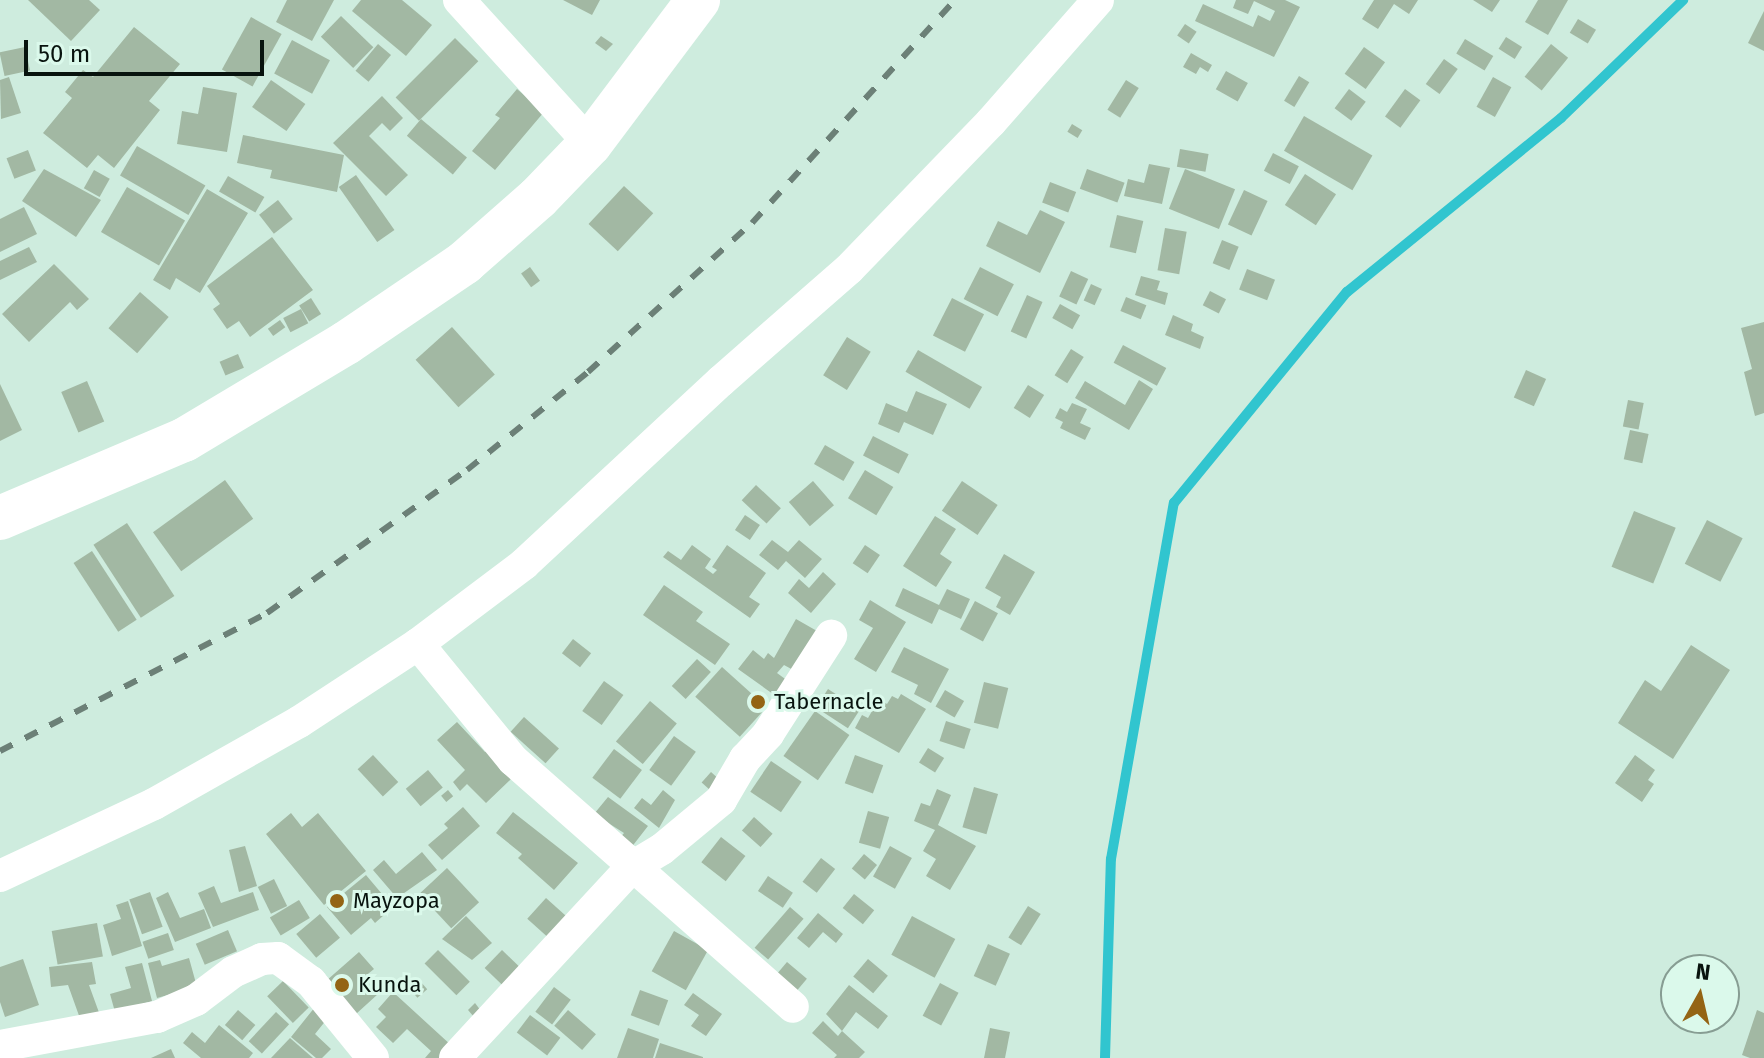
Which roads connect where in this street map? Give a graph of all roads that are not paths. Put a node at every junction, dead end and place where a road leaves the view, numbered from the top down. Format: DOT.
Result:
graph roads {
  1 [pos="459,0"];
  2 [pos="698,0"];
  3 [pos="1098,0"];
  4 [pos="590,144"];
  5 [pos="0,518"];
  6 [pos="831,636"];
  7 [pos="418,644"];
  8 [pos="632,867"];
  9 [pos="0,876"];
  10 [pos="793,1007"];
  11 [pos="0,1046"];
  12 [pos="373,1058"];
  13 [pos="455,1058"];
  1 -- 4 [label="street"];
  2 -- 4 [label="street"];
  3 -- 7 [label="street"];
  4 -- 5 [label="street"];
  6 -- 8 [label="street"];
  7 -- 8 [label="street"];
  7 -- 9 [label="street"];
  8 -- 10 [label="street"];
  8 -- 13 [label="street"];
  11 -- 12 [label="street"];
}
